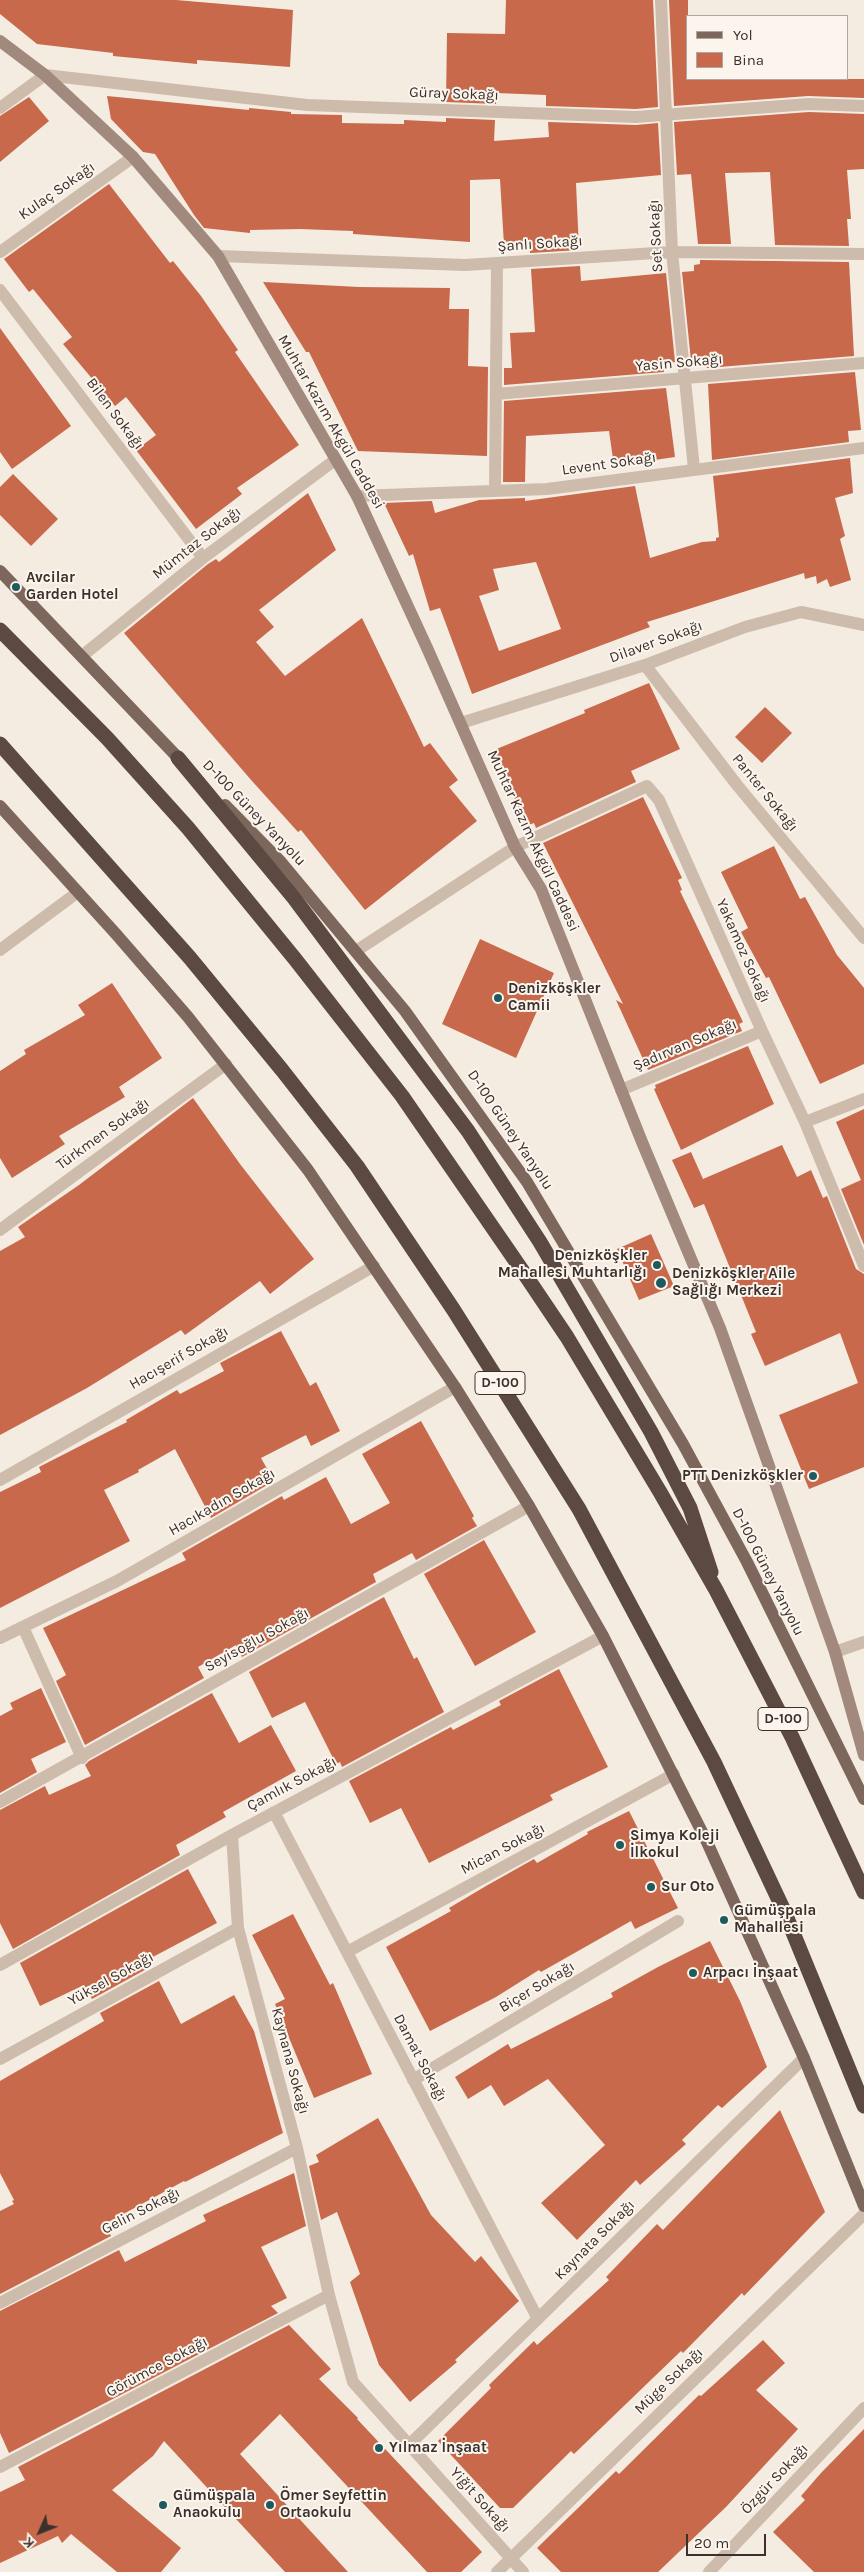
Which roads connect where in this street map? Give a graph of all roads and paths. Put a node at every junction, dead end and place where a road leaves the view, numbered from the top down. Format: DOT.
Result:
graph roads {
  1 [pos="661,0"];
  2 [pos="0,41"];
  3 [pos="45,75"];
  4 [pos="864,106"];
  5 [pos="0,108"];
  6 [pos="666,113"];
  7 [pos="133,157"];
  8 [pos="0,252"];
  9 [pos="672,252"];
  10 [pos="864,254"];
  11 [pos="218,256"];
  12 [pos="496,263"];
  13 [pos="0,290"];
  14 [pos="864,363"];
  15 [pos="686,380"];
  16 [pos="496,394"];
  17 [pos="864,448"];
  18 [pos="335,460"];
  19 [pos="694,469"];
  20 [pos="495,491"];
  21 [pos="357,496"];
  22 [pos="203,558"];
  23 [pos="0,571"];
  24 [pos="864,625"];
  25 [pos="0,630"];
  26 [pos="82,656"];
  27 [pos="645,665"];
  28 [pos="461,723"];
  29 [pos="0,744"];
  30 [pos="178,758"];
  31 [pos="0,806"];
  32 [pos="515,847"];
  33 [pos="78,892"];
  34 [pos="864,938"];
  35 [pos="0,950"];
  36 [pos="356,951"];
  37 [pos="762,1031"];
  38 [pos="226,1064"];
  39 [pos="621,1090"];
  40 [pos="864,1099"];
  41 [pos="805,1122"];
  42 [pos="0,1230"];
  43 [pos="374,1266"];
  44 [pos="864,1266"];
  45 [pos="455,1387"];
  46 [pos="0,1480"];
  47 [pos="528,1506"];
  48 [pos="716,1590"];
  49 [pos="22,1628"];
  50 [pos="603,1636"];
  51 [pos="0,1638"];
  52 [pos="864,1642"];
  53 [pos="836,1652"];
  54 [pos="864,1755"];
  55 [pos="82,1758"];
  56 [pos="674,1774"];
  57 [pos="864,1799"];
  58 [pos="0,1802"];
  59 [pos="274,1812"];
  60 [pos="232,1835"];
  61 [pos="864,1892"];
  62 [pos="678,1921"];
  63 [pos="238,1928"];
  64 [pos="346,1952"];
  65 [pos="0,1965"];
  66 [pos="804,2058"];
  67 [pos="0,2059"];
  68 [pos="413,2080"];
  69 [pos="864,2106"];
  70 [pos="297,2148"];
  71 [pos="864,2206"];
  72 [pos="864,2214"];
  73 [pos="329,2295"];
  74 [pos="0,2303"];
  75 [pos="538,2319"];
  76 [pos="864,2408"];
  77 [pos="409,2445"];
  78 [pos="0,2467"];
  79 [pos="511,2558"];
  80 [pos="497,2572"];
  81 [pos="523,2572"];
  82 [pos="709,2572"];
  1 -- 6 [label="street, Set Sokağı"];
  2 -- 3 [label="street, Muhtar Kazım Akgül Caddesi"];
  3 -- 5 [label="street"];
  3 -- 6 [label="street, Güray Sokağı"];
  3 -- 7 [label="street, Muhtar Kazım Akgül Caddesi"];
  4 -- 6 [label="street, Güray Sokağı"];
  6 -- 9 [label="street, Set Sokağı"];
  7 -- 8 [label="street, Kulaç Sokağı"];
  7 -- 11 [label="street, Muhtar Kazım Akgül Caddesi"];
  9 -- 10 [label="street, Şanlı Sokağı"];
  9 -- 12 [label="street, Şanlı Sokağı"];
  9 -- 15 [label="street, Set Sokağı"];
  11 -- 12 [label="street, Şanlı Sokağı"];
  11 -- 18 [label="street, Muhtar Kazım Akgül Caddesi"];
  12 -- 16 [label="street"];
  13 -- 22 [label="street, Bilen Sokağı"];
  14 -- 15 [label="street, Yasin Sokağı"];
  15 -- 16 [label="street, Yasin Sokağı"];
  15 -- 19 [label="street, Set Sokağı"];
  16 -- 20 [label="street"];
  17 -- 19 [label="street, Levent Sokağı"];
  18 -- 21 [label="street, Muhtar Kazım Akgül Caddesi"];
  18 -- 22 [label="street, Mümtaz Sokağı"];
  19 -- 20 [label="street, Levent Sokağı"];
  20 -- 21 [label="street, Levent Sokağı"];
  21 -- 28 [label="street, Muhtar Kazım Akgül Caddesi"];
  22 -- 26 [label="street, Mümtaz Sokağı"];
  23 -- 26 [label="main road, D-100 Güney Yanyolu"];
  24 -- 27 [label="street, Dilaver Sokağı"];
  25 -- 48 [label="highway, D-100"];
  26 -- 30 [label="main road, D-100 Güney Yanyolu"];
  27 -- 28 [label="street, Dilaver Sokağı"];
  27 -- 34 [label="street, Panter Sokağı"];
  28 -- 32 [label="street, Muhtar Kazım Akgül Caddesi"];
  29 -- 69 [label="highway, D-100"];
  30 -- 36 [label="main road, D-100 Güney Yanyolu"];
  30 -- 48 [label="highway"];
  31 -- 33 [label="main road"];
  32 -- 36 [label="street"];
  32 -- 37 [label="street, Yakamoz Sokağı"];
  32 -- 39 [label="street, Muhtar Kazım Akgül Caddesi"];
  33 -- 35 [label="street"];
  33 -- 38 [label="main road"];
  36 -- 57 [label="main road, D-100 Güney Yanyolu"];
  37 -- 39 [label="street, Şadırvan Sokağı"];
  37 -- 41 [label="street, Yakamoz Sokağı"];
  38 -- 42 [label="street, Türkmen Sokağı"];
  38 -- 43 [label="main road"];
  39 -- 53 [label="street, Muhtar Kazım Akgül Caddesi"];
  40 -- 41 [label="street"];
  41 -- 44 [label="street, Yakamoz Sokağı"];
  43 -- 45 [label="main road"];
  43 -- 46 [label="street, Hacışerif Sokağı"];
  45 -- 47 [label="main road"];
  45 -- 49 [label="street, Hacıkadın Sokağı"];
  47 -- 50 [label="main road"];
  47 -- 55 [label="street, Seyisoğlu Sokağı"];
  48 -- 61 [label="highway, D-100"];
  49 -- 51 [label="street, Hacıkadın Sokağı"];
  49 -- 55 [label="street"];
  50 -- 56 [label="main road"];
  50 -- 59 [label="street, Çamlık Sokağı"];
  52 -- 53 [label="street"];
  53 -- 54 [label="street, Muhtar Kazım Akgül Caddesi"];
  55 -- 58 [label="street, Seyisoğlu Sokağı"];
  56 -- 64 [label="street, Mican Sokağı"];
  56 -- 66 [label="main road"];
  59 -- 60 [label="street, Çamlık Sokağı"];
  59 -- 64 [label="street, Damat Sokağı"];
  60 -- 63 [label="street, Kaynana Sokağı"];
  60 -- 65 [label="street, Çamlık Sokağı"];
  62 -- 68 [label="street, Biçer Sokağı"];
  63 -- 67 [label="street, Yüksel Sokağı"];
  63 -- 70 [label="street, Kaynana Sokağı"];
  64 -- 68 [label="street, Damat Sokağı"];
  66 -- 71 [label="main road"];
  66 -- 75 [label="street, Kaynata Sokağı"];
  68 -- 75 [label="street, Damat Sokağı"];
  70 -- 73 [label="street, Kaynana Sokağı"];
  70 -- 74 [label="street, Gelin Sokağı"];
  72 -- 79 [label="street, Müge Sokağı"];
  73 -- 77 [label="street, Yiğit Sokağı"];
  73 -- 78 [label="street, Görümce Sokağı"];
  75 -- 77 [label="street, Kaynata Sokağı"];
  76 -- 82 [label="street, Özgür Sokağı"];
  77 -- 79 [label="street, Yiğit Sokağı"];
  79 -- 80 [label="street, Müge Sokağı"];
  79 -- 81 [label="street, Yiğit Sokağı"];
}
